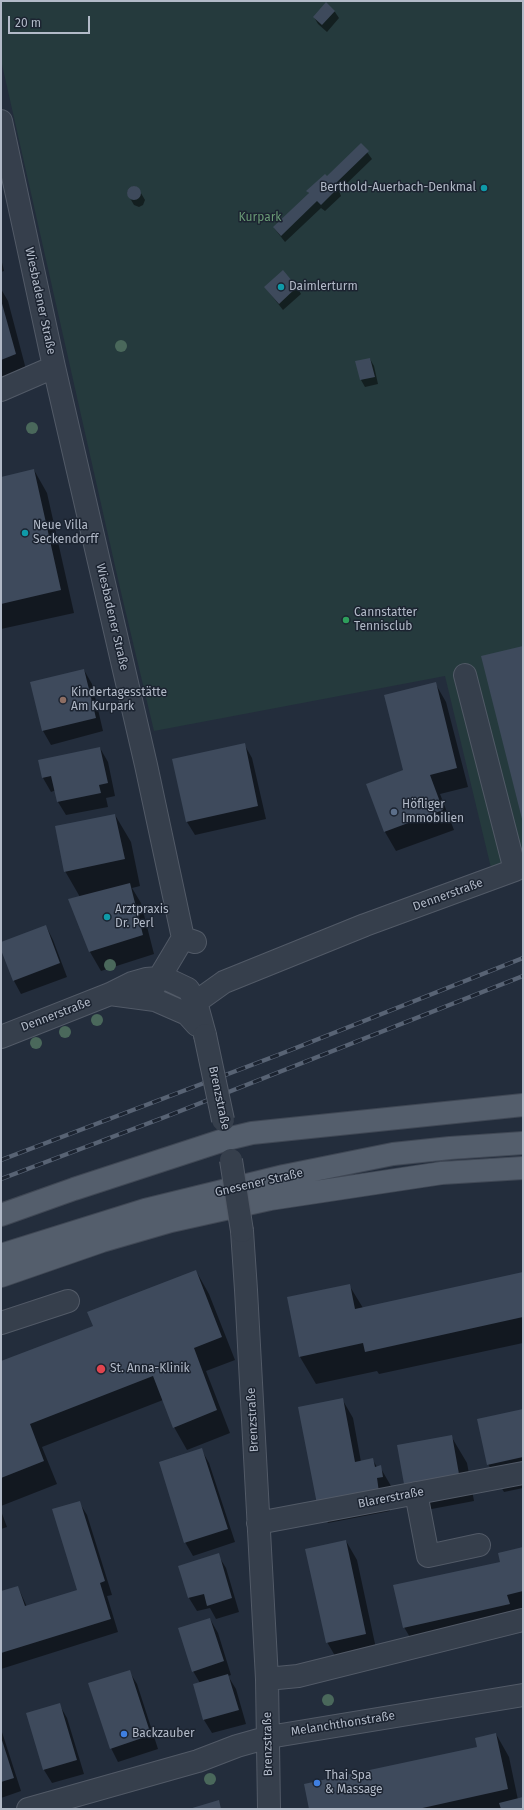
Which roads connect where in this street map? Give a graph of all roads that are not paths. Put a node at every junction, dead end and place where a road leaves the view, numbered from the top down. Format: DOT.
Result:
graph roads {
  1 [pos="1,121"];
  2 [pos="54,367"];
  3 [pos="1,390"];
  4 [pos="464,675"];
  5 [pos="159,978"];
  6 [pos="110,994"];
  7 [pos="146,999"];
  8 [pos="191,1008"];
  9 [pos="205,1034"];
  10 [pos="1,1036"];
  11 [pos="523,1105"];
  12 [pos="225,1130"];
  13 [pos="523,1144"];
  14 [pos="523,1168"];
  15 [pos="1,1215"];
  16 [pos="1,1255"];
  17 [pos="1,1276"];
  18 [pos="68,1301"];
  19 [pos="1,1323"];
  20 [pos="523,1473"];
  21 [pos="416,1493"];
  22 [pos="258,1523"];
  23 [pos="480,1545"];
  24 [pos="523,1620"];
  25 [pos="267,1680"];
  26 [pos="523,1695"];
  27 [pos="268,1737"];
  28 [pos="28,1809"];
  29 [pos="269,1809"];
  1 -- 2 [label="street, Wiesbadener Straße"];
  2 -- 3 [label="street"];
  2 -- 5 [label="street, Wiesbadener Straße"];
  4 -- 8 [label="street, Dennerstraße"];
  5 -- 6 [label="street, Dennerstraße"];
  5 -- 7 [label="street"];
  5 -- 8 [label="street, Dennerstraße"];
  6 -- 7 [label="street, Dennerstraße"];
  6 -- 10 [label="street, Dennerstraße"];
  7 -- 8 [label="street, Dennerstraße"];
  8 -- 9 [label="street, Dennerstraße"];
  9 -- 12 [label="street, Brenzstraße, bridge"];
  11 -- 12 [label="main road"];
  12 -- 15 [label="main road"];
  12 -- 22 [label="street, Brenzstraße, bridge"];
  13 -- 16 [label="main road, Gnesener Straße"];
  14 -- 17 [label="main road, Gnesener Straße"];
  18 -- 19 [label="street"];
  20 -- 21 [label="street, Blarerstraße"];
  21 -- 22 [label="street, Blarerstraße"];
  21 -- 23 [label="street"];
  22 -- 25 [label="street, Brenzstraße"];
  24 -- 25 [label="street"];
  25 -- 27 [label="street, Brenzstraße"];
  26 -- 27 [label="street, Melanchthonstraße"];
  27 -- 28 [label="street, Melanchthonstraße"];
  27 -- 29 [label="street, Brenzstraße"];
}
